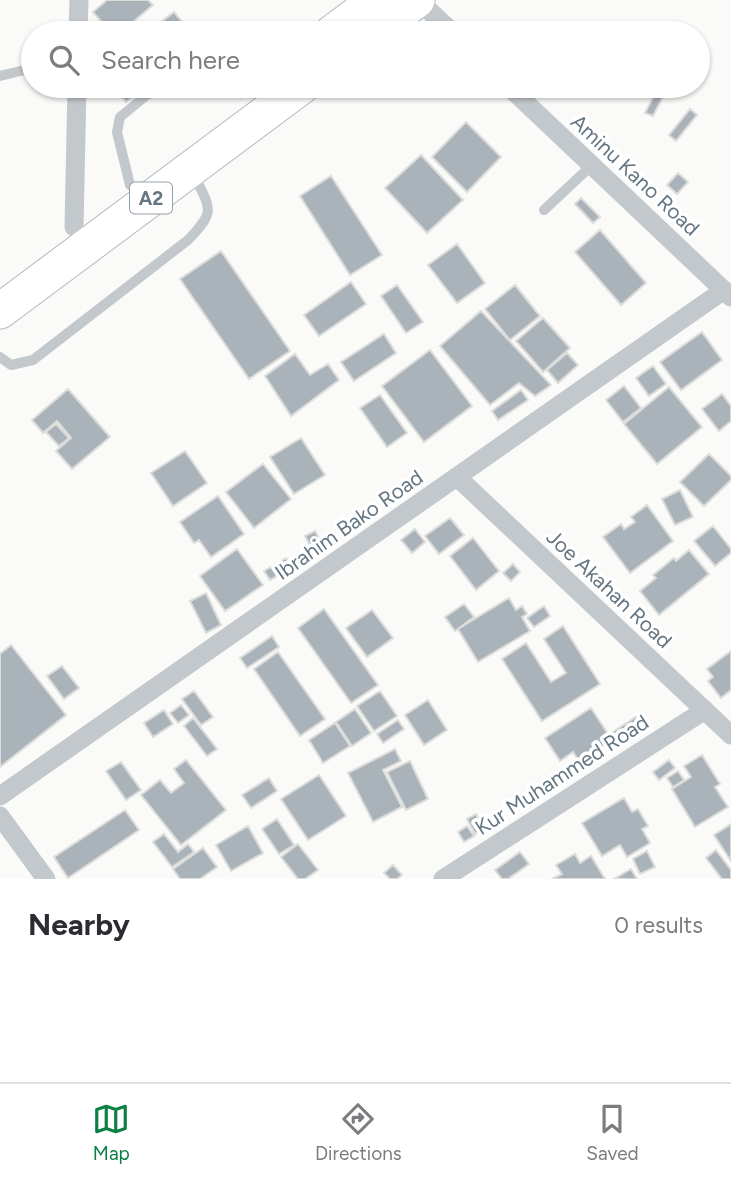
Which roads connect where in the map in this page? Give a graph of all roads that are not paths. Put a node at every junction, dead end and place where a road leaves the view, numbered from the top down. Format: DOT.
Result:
graph roads {
  1 [pos="79,0"];
  2 [pos="417,0"];
  3 [pos="370,10"];
  4 [pos="78,21"];
  5 [pos="351,21"];
  6 [pos="440,21"];
  7 [pos="21,71"];
  8 [pos="0,76"];
  9 [pos="77,98"];
  10 [pos="143,98"];
  11 [pos="246,98"];
  12 [pos="286,98"];
  13 [pos="521,98"];
  14 [pos="592,165"];
  15 [pos="191,168"];
  16 [pos="130,186"];
  17 [pos="544,210"];
  18 [pos="74,228"];
  19 [pos="0,283"];
  20 [pos="727,294"];
  21 [pos="0,311"];
  22 [pos="0,357"];
  23 [pos="457,477"];
  24 [pos="705,710"];
  25 [pos="731,735"];
  26 [pos="0,796"];
  27 [pos="0,816"];
  28 [pos="46,879"];
  29 [pos="443,879"];
  1 -- 4 [label="street"];
  2 -- 3 [label="highway"];
  2 -- 6 [label="street"];
  3 -- 5 [label="highway"];
  7 -- 8 [label="lane"];
  9 -- 18 [label="street"];
  10 -- 16 [label="lane"];
  11 -- 16 [label="highway, A2"];
  12 -- 15 [label="highway, A2"];
  13 -- 14 [label="street, Aminu Kano Road"];
  14 -- 17 [label="lane"];
  14 -- 20 [label="street, Aminu Kano Road"];
  15 -- 21 [label="highway, A2"];
  15 -- 22 [label="lane"];
  16 -- 18 [label="highway, A2"];
  18 -- 19 [label="highway, A2"];
  20 -- 23 [label="street, Ibrahim Bako Road"];
  23 -- 24 [label="street, Joe Akahan Road"];
  23 -- 26 [label="street, Ibrahim Bako Road"];
  24 -- 25 [label="street, Joe Akahan Road"];
  24 -- 29 [label="street, Kur Muhammed Road"];
  27 -- 28 [label="street"];
}
